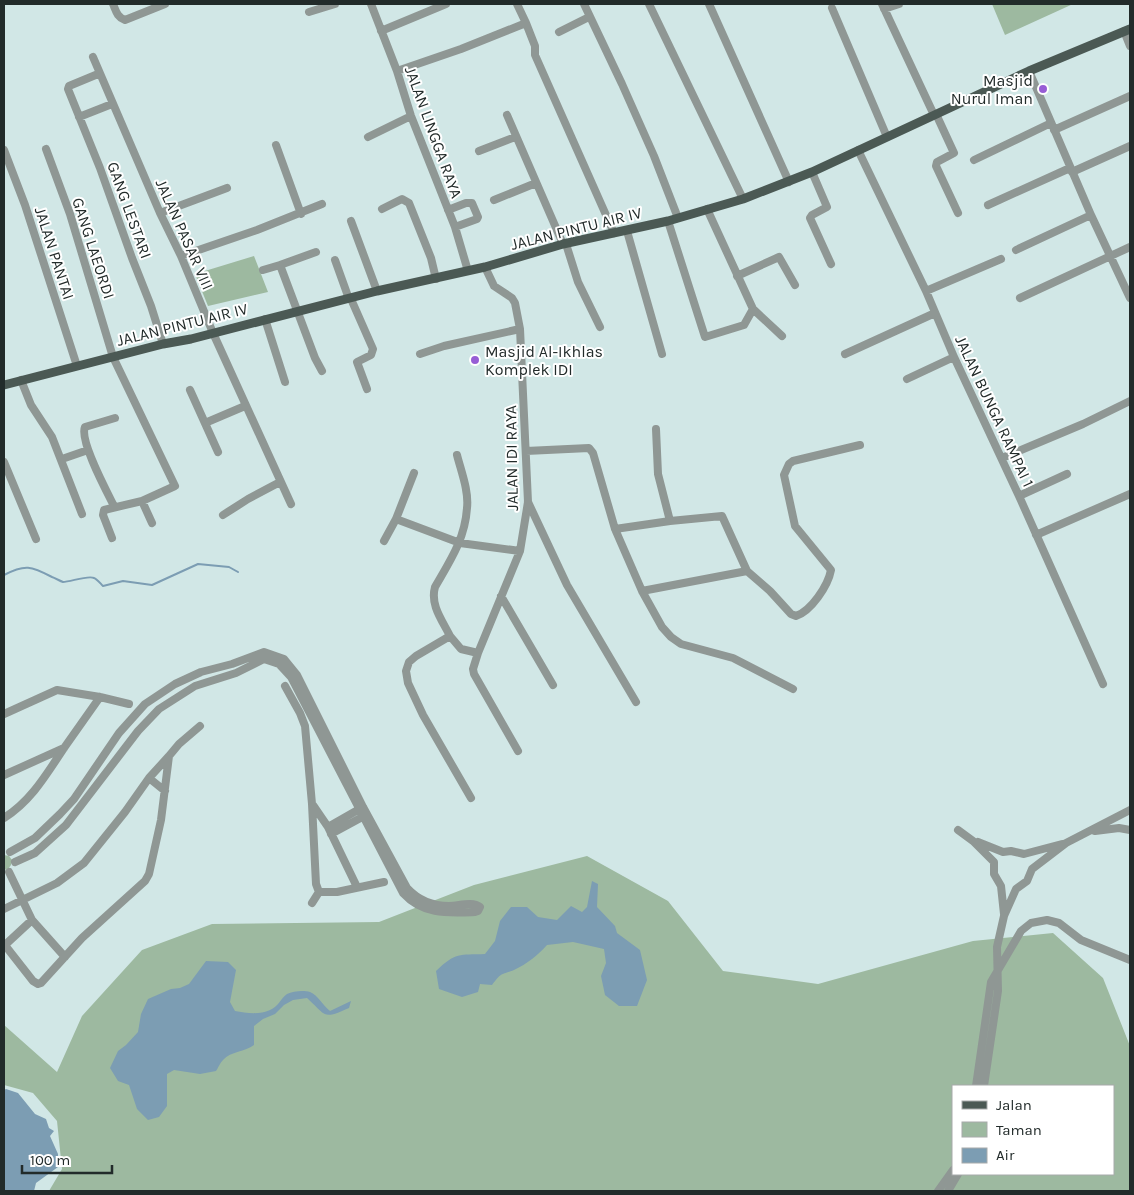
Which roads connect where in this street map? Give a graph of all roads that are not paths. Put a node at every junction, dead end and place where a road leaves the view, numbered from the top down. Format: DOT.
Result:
graph roads {
  1 [pos="113,4"];
  2 [pos="166,4"];
  3 [pos="335,4"];
  4 [pos="371,4"];
  5 [pos="446,4"];
  6 [pos="517,4"];
  7 [pos="584,4"];
  8 [pos="649,4"];
  9 [pos="709,4"];
  10 [pos="899,4"];
  11 [pos="883,6"];
  12 [pos="832,8"];
  13 [pos="309,12"];
  14 [pos="589,17"];
  15 [pos="526,23"];
  16 [pos="1127,30"];
  17 [pos="381,31"];
  18 [pos="559,32"];
  19 [pos="1130,46"];
  20 [pos="93,57"];
  21 [pos="397,71"];
  22 [pos="1029,71"];
  23 [pos="98,74"];
  24 [pos="1130,96"];
  25 [pos="112,104"];
  26 [pos="935,115"];
  27 [pos="411,116"];
  28 [pos="507,116"];
  29 [pos="79,117"];
  30 [pos="1053,126"];
  31 [pos="368,137"];
  32 [pos="516,137"];
  33 [pos="887,137"];
  34 [pos="276,146"];
  35 [pos="1130,146"];
  36 [pos="46,149"];
  37 [pos="4,150"];
  38 [pos="858,150"];
  39 [pos="478,151"];
  40 [pos="974,160"];
  41 [pos="1071,170"];
  42 [pos="812,172"];
  43 [pos="789,182"];
  44 [pos="536,183"];
  45 [pos="227,188"];
  46 [pos="743,199"];
  47 [pos="494,200"];
  48 [pos="322,204"];
  49 [pos="988,205"];
  50 [pos="382,209"];
  51 [pos="707,209"];
  52 [pos="448,210"];
  53 [pos="160,213"];
  54 [pos="958,213"];
  55 [pos="301,214"];
  56 [pos="1091,215"];
  57 [pos="678,218"];
  58 [pos="351,221"];
  59 [pos="668,221"];
  60 [pos="455,226"];
  61 [pos="627,231"];
  62 [pos="614,233"];
  63 [pos="564,244"];
  64 [pos="1130,248"];
  65 [pos="1016,250"];
  66 [pos="316,252"];
  67 [pos="181,256"];
  68 [pos="1110,256"];
  69 [pos="1001,259"];
  70 [pos="335,260"];
  71 [pos="831,264"];
  72 [pos="280,265"];
  73 [pos="485,267"];
  74 [pos="263,270"];
  75 [pos="468,271"];
  76 [pos="738,276"];
  77 [pos="436,279"];
  78 [pos="795,285"];
  79 [pos="377,291"];
  80 [pos="926,292"];
  81 [pos="1020,298"];
  82 [pos="1130,298"];
  83 [pos="350,299"];
  84 [pos="752,309"];
  85 [pos="298,312"];
  86 [pos="935,313"];
  87 [pos="265,319"];
  88 [pos="600,327"];
  89 [pos="520,328"];
  90 [pos="213,333"];
  91 [pos="782,336"];
  92 [pos="163,344"];
  93 [pos="420,354"];
  94 [pos="662,354"];
  95 [pos="845,354"];
  96 [pos="114,357"];
  97 [pos="954,357"];
  98 [pos="77,366"];
  99 [pos="322,371"];
  100 [pos="907,379"];
  101 [pos="21,380"];
  102 [pos="285,382"];
  103 [pos="4,384"];
  104 [pos="367,389"];
  105 [pos="190,390"];
  106 [pos="1130,401"];
  107 [pos="245,406"];
  108 [pos="115,418"];
  109 [pos="205,423"];
  110 [pos="656,428"];
  111 [pos="860,444"];
  112 [pos="88,450"];
  113 [pos="526,451"];
  114 [pos="218,452"];
  115 [pos="457,455"];
  116 [pos="1002,458"];
  117 [pos="62,459"];
  118 [pos="4,462"];
  119 [pos="414,472"];
  120 [pos="1067,474"];
  121 [pos="280,482"];
  122 [pos="1130,494"];
  123 [pos="1019,496"];
  124 [pos="142,500"];
  125 [pos="528,502"];
  126 [pos="291,504"];
  127 [pos="114,506"];
  128 [pos="82,514"];
  129 [pos="223,515"];
  130 [pos="396,519"];
  131 [pos="670,521"];
  132 [pos="152,524"];
  133 [pos="615,529"];
  134 [pos="1036,535"];
  135 [pos="112,538"];
  136 [pos="36,539"];
  137 [pos="384,541"];
  138 [pos="460,543"];
  139 [pos="520,551"];
  140 [pos="747,571"];
  141 [pos="642,591"];
  142 [pos="502,596"];
  143 [pos="450,636"];
  144 [pos="478,653"];
  145 [pos="232,664"];
  146 [pos="236,673"];
  147 [pos="1103,684"];
  148 [pos="553,685"];
  149 [pos="285,686"];
  150 [pos="793,689"];
  151 [pos="100,697"];
  152 [pos="636,702"];
  153 [pos="129,704"];
  154 [pos="4,714"];
  155 [pos="200,726"];
  156 [pos="64,748"];
  157 [pos="332,750"];
  158 [pos="518,751"];
  159 [pos="169,756"];
  160 [pos="4,775"];
  161 [pos="148,778"];
  162 [pos="165,791"];
  163 [pos="471,798"];
  164 [pos="312,804"];
  165 [pos="1128,811"];
  166 [pos="363,812"];
  167 [pos="4,818"];
  168 [pos="329,830"];
  169 [pos="958,830"];
  170 [pos="1129,830"];
  171 [pos="1087,832"];
  172 [pos="973,841"];
  173 [pos="1066,842"];
  174 [pos="7,852"];
  175 [pos="15,862"];
  176 [pos="6,872"];
  177 [pos="384,882"];
  178 [pos="357,887"];
  179 [pos="319,892"];
  180 [pos="23,901"];
  181 [pos="312,903"];
  182 [pos="4,910"];
  183 [pos="1004,916"];
  184 [pos="32,920"];
  185 [pos="4,945"];
  186 [pos="65,956"];
  187 [pos="1130,960"];
  188 [pos="997,970"];
  189 [pos="976,1085"];
  190 [pos="984,1085"];
  191 [pos="952,1171"];
  192 [pos="957,1175"];
  193 [pos="938,1191"];
  194 [pos="948,1191"];
  1 -- 2 [label="street"];
  3 -- 13 [label="street"];
  4 -- 17 [label="street, JALAN LINGGA RAYA"];
  5 -- 17 [label="street"];
  6 -- 15 [label="street"];
  7 -- 14 [label="street"];
  8 -- 46 [label="street"];
  9 -- 43 [label="street"];
  10 -- 11 [label="street"];
  11 -- 26 [label="street"];
  12 -- 33 [label="street"];
  14 -- 18 [label="street"];
  14 -- 57 [label="street"];
  15 -- 21 [label="street"];
  15 -- 62 [label="street"];
  16 -- 19 [label="street"];
  16 -- 22 [label="main road, JALAN PINTU AIR IV"];
  17 -- 21 [label="street, JALAN LINGGA RAYA"];
  20 -- 23 [label="street, JALAN PASAR VIII"];
  21 -- 27 [label="street, JALAN LINGGA RAYA"];
  22 -- 26 [label="main road, JALAN PINTU AIR IV"];
  22 -- 30 [label="street"];
  23 -- 25 [label="street, JALAN PASAR VIII"];
  23 -- 29 [label="street, GANG LESTARI"];
  24 -- 30 [label="street"];
  25 -- 29 [label="street"];
  25 -- 53 [label="street, JALAN PASAR VIII"];
  26 -- 33 [label="main road, JALAN PINTU AIR IV"];
  26 -- 54 [label="street"];
  27 -- 31 [label="street"];
  27 -- 52 [label="street, JALAN LINGGA RAYA"];
  28 -- 32 [label="street"];
  29 -- 92 [label="street, GANG LESTARI"];
  30 -- 40 [label="street"];
  30 -- 41 [label="street"];
  32 -- 39 [label="street"];
  32 -- 44 [label="street"];
  33 -- 38 [label="main road, JALAN PINTU AIR IV"];
  34 -- 55 [label="street"];
  35 -- 41 [label="street"];
  36 -- 96 [label="street, GANG LAEORDI"];
  37 -- 98 [label="street, JALAN PANTAI"];
  38 -- 42 [label="main road, JALAN PINTU AIR IV"];
  38 -- 80 [label="street, JALAN BUNGA RAMPAI 1"];
  41 -- 49 [label="street"];
  41 -- 56 [label="street"];
  42 -- 43 [label="main road, JALAN PINTU AIR IV"];
  42 -- 71 [label="street"];
  43 -- 46 [label="main road, JALAN PINTU AIR IV"];
  44 -- 47 [label="street"];
  44 -- 63 [label="street"];
  45 -- 53 [label="street"];
  46 -- 51 [label="main road, JALAN PINTU AIR IV"];
  48 -- 55 [label="street"];
  50 -- 77 [label="street"];
  51 -- 57 [label="main road, JALAN PINTU AIR IV"];
  51 -- 76 [label="street"];
  52 -- 60 [label="street, JALAN LINGGA RAYA"];
  52 -- 60 [label="street"];
  53 -- 67 [label="street, JALAN PASAR VIII"];
  55 -- 67 [label="street"];
  56 -- 65 [label="street"];
  56 -- 68 [label="street"];
  57 -- 59 [label="main road, JALAN PINTU AIR IV"];
  58 -- 79 [label="street"];
  59 -- 61 [label="main road, JALAN PINTU AIR IV"];
  59 -- 84 [label="street"];
  60 -- 75 [label="street, JALAN LINGGA RAYA"];
  61 -- 62 [label="main road, JALAN PINTU AIR IV"];
  61 -- 94 [label="street"];
  62 -- 63 [label="main road, JALAN PINTU AIR IV"];
  63 -- 73 [label="main road, JALAN PINTU AIR IV"];
  63 -- 88 [label="street"];
  64 -- 68 [label="street"];
  66 -- 72 [label="street"];
  67 -- 90 [label="street, JALAN PASAR VIII"];
  68 -- 81 [label="street"];
  68 -- 82 [label="street"];
  69 -- 80 [label="street"];
  70 -- 83 [label="street"];
  72 -- 74 [label="street"];
  72 -- 85 [label="street"];
  73 -- 75 [label="main road, JALAN PINTU AIR IV"];
  73 -- 89 [label="street, JALAN IDI RAYA"];
  75 -- 77 [label="main road, JALAN PINTU AIR IV"];
  76 -- 78 [label="street"];
  76 -- 84 [label="street"];
  77 -- 79 [label="main road, JALAN PINTU AIR IV"];
  79 -- 83 [label="main road, JALAN PINTU AIR IV"];
  80 -- 86 [label="street, JALAN BUNGA RAMPAI 1"];
  83 -- 85 [label="main road, JALAN PINTU AIR IV"];
  83 -- 104 [label="street"];
  84 -- 91 [label="street"];
  85 -- 87 [label="main road, JALAN PINTU AIR IV"];
  85 -- 99 [label="street"];
  86 -- 95 [label="street"];
  86 -- 97 [label="street, JALAN BUNGA RAMPAI 1"];
  87 -- 90 [label="main road, JALAN PINTU AIR IV"];
  87 -- 102 [label="street"];
  89 -- 93 [label="street"];
  89 -- 113 [label="street, JALAN IDI RAYA"];
  90 -- 92 [label="main road, JALAN PINTU AIR IV"];
  90 -- 107 [label="street, JALAN PASAR VIII"];
  92 -- 96 [label="main road, JALAN PINTU AIR IV"];
  96 -- 98 [label="main road, JALAN PINTU AIR IV"];
  96 -- 124 [label="street, GANG LAEORDI"];
  97 -- 100 [label="street"];
  97 -- 116 [label="street, JALAN BUNGA RAMPAI 1"];
  98 -- 101 [label="main road, JALAN PINTU AIR IV"];
  101 -- 103 [label="main road, JALAN PINTU AIR IV"];
  101 -- 117 [label="street"];
  105 -- 109 [label="street"];
  106 -- 116 [label="street"];
  107 -- 109 [label="street"];
  107 -- 121 [label="street, JALAN PASAR VIII"];
  108 -- 112 [label="street"];
  109 -- 114 [label="street"];
  110 -- 131 [label="street"];
  111 -- 140 [label="street"];
  112 -- 117 [label="street"];
  112 -- 127 [label="street"];
  113 -- 125 [label="street, JALAN IDI RAYA"];
  113 -- 133 [label="street"];
  115 -- 138 [label="street"];
  116 -- 123 [label="street, JALAN BUNGA RAMPAI 1"];
  117 -- 128 [label="street"];
  118 -- 136 [label="street"];
  119 -- 130 [label="street"];
  120 -- 123 [label="street"];
  121 -- 126 [label="street, JALAN PASAR VIII"];
  121 -- 129 [label="street"];
  122 -- 134 [label="street"];
  123 -- 134 [label="street, JALAN BUNGA RAMPAI 1"];
  124 -- 127 [label="street"];
  124 -- 132 [label="street"];
  125 -- 139 [label="street, JALAN IDI RAYA"];
  125 -- 152 [label="street"];
  127 -- 135 [label="street"];
  130 -- 137 [label="street"];
  130 -- 138 [label="street"];
  131 -- 133 [label="street"];
  131 -- 140 [label="street"];
  133 -- 141 [label="street"];
  134 -- 147 [label="street, JALAN BUNGA RAMPAI 1"];
  138 -- 139 [label="street"];
  138 -- 143 [label="street"];
  139 -- 142 [label="street, JALAN IDI RAYA"];
  140 -- 141 [label="street"];
  141 -- 150 [label="street"];
  142 -- 144 [label="street, JALAN IDI RAYA"];
  142 -- 148 [label="street"];
  143 -- 144 [label="street"];
  143 -- 163 [label="street"];
  144 -- 158 [label="street, JALAN IDI RAYA"];
  145 -- 146 [label="street"];
  145 -- 157 [label="street"];
  145 -- 174 [label="street"];
  146 -- 157 [label="street"];
  146 -- 175 [label="street"];
  149 -- 164 [label="street"];
  151 -- 153 [label="street"];
  151 -- 154 [label="street"];
  151 -- 156 [label="street"];
  155 -- 159 [label="street"];
  156 -- 160 [label="street"];
  156 -- 167 [label="street"];
  157 -- 166 [label="street"];
  159 -- 161 [label="street"];
  159 -- 162 [label="street"];
  161 -- 162 [label="street"];
  161 -- 180 [label="street"];
  162 -- 186 [label="street"];
  164 -- 168 [label="street"];
  164 -- 179 [label="street"];
  165 -- 170 [label="street"];
  165 -- 171 [label="street"];
  166 -- 166 [label="street"];
  166 -- 168 [label="street"];
  168 -- 178 [label="street"];
  169 -- 172 [label="street"];
  170 -- 171 [label="street"];
  171 -- 173 [label="street"];
  172 -- 173 [label="street"];
  172 -- 183 [label="street"];
  173 -- 183 [label="street"];
  174 -- 175 [label="street"];
  175 -- 176 [label="street"];
  176 -- 180 [label="street"];
  177 -- 178 [label="street"];
  178 -- 179 [label="street"];
  179 -- 181 [label="street"];
  180 -- 182 [label="street"];
  180 -- 184 [label="street"];
  183 -- 188 [label="street"];
  184 -- 185 [label="street"];
  184 -- 186 [label="street"];
  185 -- 186 [label="street"];
  187 -- 188 [label="street"];
  188 -- 189 [label="street"];
  188 -- 190 [label="street"];
  191 -- 193 [label="street"];
  192 -- 194 [label="street"];
}
